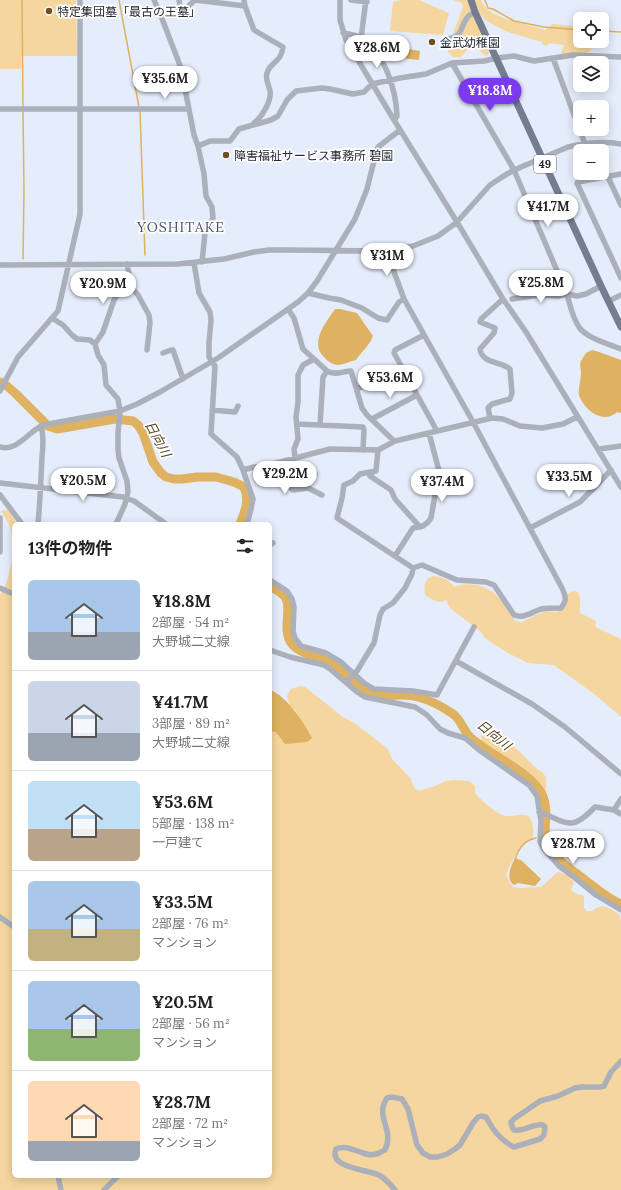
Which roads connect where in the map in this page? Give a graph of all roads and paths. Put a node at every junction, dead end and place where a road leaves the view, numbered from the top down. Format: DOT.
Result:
graph roads {
  1 [pos="80,0"];
  2 [pos="154,0"];
  3 [pos="179,0"];
  4 [pos="195,0"];
  5 [pos="340,0"];
  6 [pos="351,0"];
  7 [pos="471,0"];
  8 [pos="366,1"];
  9 [pos="244,3"];
  10 [pos="176,9"];
  11 [pos="475,12"];
  12 [pos="161,16"];
  13 [pos="343,33"];
  14 [pos="361,38"];
  15 [pos="448,39"];
  16 [pos="621,57"];
  17 [pos="497,58"];
  18 [pos="553,58"];
  19 [pos="452,63"];
  20 [pos="390,80"];
  21 [pos="372,84"];
  22 [pos="0,109"];
  23 [pos="80,109"];
  24 [pos="189,109"];
  25 [pos="394,120"];
  26 [pos="252,125"];
  27 [pos="400,130"];
  28 [pos="585,144"];
  29 [pos="621,144"];
  30 [pos="198,146"];
  31 [pos="573,146"];
  32 [pos="542,158"];
  33 [pos="514,170"];
  34 [pos="621,174"];
  35 [pos="609,177"];
  36 [pos="609,179"];
  37 [pos="590,180"];
  38 [pos="621,205"];
  39 [pos="457,222"];
  40 [pos="336,250"];
  41 [pos="388,250"];
  42 [pos="202,262"];
  43 [pos="194,263"];
  44 [pos="127,264"];
  45 [pos="0,265"];
  46 [pos="68,265"];
  47 [pos="621,278"];
  48 [pos="601,286"];
  49 [pos="132,288"];
  50 [pos="308,293"];
  51 [pos="567,294"];
  52 [pos="621,295"];
  53 [pos="404,299"];
  54 [pos="502,299"];
  55 [pos="512,299"];
  56 [pos="609,301"];
  57 [pos="288,310"];
  58 [pos="52,318"];
  59 [pos="621,327"];
  60 [pos="424,335"];
  61 [pos="95,344"];
  62 [pos="621,349"];
  63 [pos="147,350"];
  64 [pos="163,353"];
  65 [pos="314,359"];
  66 [pos="212,361"];
  67 [pos="401,366"];
  68 [pos="327,371"];
  69 [pos="0,378"];
  70 [pos="183,379"];
  71 [pos="6,380"];
  72 [pos="1,389"];
  73 [pos="357,389"];
  74 [pos="417,395"];
  75 [pos="238,406"];
  76 [pos="212,410"];
  77 [pos="120,413"];
  78 [pos="578,417"];
  79 [pos="490,418"];
  80 [pos="372,420"];
  81 [pos="473,422"];
  82 [pos="297,424"];
  83 [pos="42,425"];
  84 [pos="320,425"];
  85 [pos="437,431"];
  86 [pos="429,433"];
  87 [pos="394,441"];
  88 [pos="621,446"];
  89 [pos="0,447"];
  90 [pos="599,449"];
  91 [pos="363,450"];
  92 [pos="378,450"];
  93 [pos="292,459"];
  94 [pos="243,470"];
  95 [pos="611,470"];
  96 [pos="373,472"];
  97 [pos="315,474"];
  98 [pos="291,477"];
  99 [pos="0,483"];
  100 [pos="621,487"];
  101 [pos="41,488"];
  102 [pos="0,495"];
  103 [pos="322,495"];
  104 [pos="126,498"];
  105 [pos="0,518"];
  106 [pos="20,522"];
  107 [pos="38,522"];
  108 [pos="117,522"];
  109 [pos="163,522"];
  110 [pos="248,522"];
  111 [pos="420,527"];
  112 [pos="530,528"];
  113 [pos="0,552"];
  114 [pos="395,556"];
  115 [pos="413,568"];
  116 [pos="272,581"];
  117 [pos="0,588"];
  118 [pos="12,593"];
  119 [pos="474,627"];
  120 [pos="272,651"];
  121 [pos="456,661"];
  122 [pos="355,674"];
  123 [pos="346,682"];
  124 [pos="621,774"];
  125 [pos="621,799"];
  126 [pos="614,810"];
  127 [pos="539,812"];
  128 [pos="621,814"];
  129 [pos="621,910"];
  130 [pos="0,917"];
  131 [pos="12,926"];
  132 [pos="621,1062"];
  133 [pos="58,1178"];
  134 [pos="116,1178"];
  135 [pos="61,1190"];
  136 [pos="104,1190"];
  137 [pos="395,1190"];
  1 -- 23 [label="street"];
  2 -- 12 [label="street"];
  3 -- 10 [label="street"];
  4 -- 9 [label="street"];
  4 -- 10 [label="street"];
  5 -- 13 [label="street"];
  6 -- 8 [label="street"];
  7 -- 11 [label="main road, 49"];
  8 -- 14 [label="street"];
  9 -- 26 [label="street"];
  10 -- 12 [label="street"];
  11 -- 15 [label="street"];
  11 -- 17 [label="main road, 49"];
  12 -- 24 [label="street"];
  13 -- 14 [label="street"];
  13 -- 21 [label="street"];
  14 -- 20 [label="street"];
  16 -- 18 [label="street"];
  17 -- 18 [label="street"];
  17 -- 19 [label="street"];
  17 -- 32 [label="main road, 49"];
  18 -- 28 [label="street"];
  19 -- 20 [label="street"];
  19 -- 33 [label="street"];
  20 -- 21 [label="street"];
  20 -- 25 [label="street"];
  21 -- 25 [label="street"];
  21 -- 26 [label="street"];
  22 -- 23 [label="street"];
  23 -- 24 [label="street"];
  23 -- 46 [label="street"];
  24 -- 30 [label="street"];
  25 -- 27 [label="street"];
  26 -- 30 [label="street"];
  27 -- 39 [label="street"];
  27 -- 40 [label="street"];
  28 -- 29 [label="street"];
  30 -- 42 [label="street"];
  31 -- 32 [label="street"];
  32 -- 33 [label="street"];
  32 -- 48 [label="main road, 49"];
  33 -- 39 [label="street"];
  33 -- 51 [label="street"];
  34 -- 35 [label="street"];
  36 -- 38 [label="street"];
  37 -- 47 [label="street"];
  39 -- 41 [label="street"];
  39 -- 54 [label="street"];
  40 -- 41 [label="street"];
  40 -- 42 [label="street"];
  40 -- 50 [label="street"];
  41 -- 53 [label="street"];
  42 -- 43 [label="street"];
  43 -- 44 [label="street"];
  43 -- 66 [label="street"];
  44 -- 46 [label="street"];
  44 -- 49 [label="street"];
  45 -- 46 [label="street"];
  46 -- 58 [label="street"];
  48 -- 51 [label="street"];
  48 -- 56 [label="main road, 49"];
  49 -- 61 [label="street"];
  49 -- 63 [label="street"];
  50 -- 53 [label="street"];
  50 -- 57 [label="street"];
  51 -- 55 [label="street"];
  51 -- 62 [label="street"];
  52 -- 56 [label="street"];
  53 -- 60 [label="street"];
  54 -- 78 [label="street"];
  54 -- 79 [label="street"];
  56 -- 59 [label="main road, 49"];
  57 -- 65 [label="street"];
  57 -- 66 [label="street"];
  58 -- 61 [label="street"];
  58 -- 71 [label="street"];
  60 -- 67 [label="street"];
  60 -- 81 [label="street"];
  61 -- 77 [label="street"];
  64 -- 70 [label="street"];
  65 -- 68 [label="street"];
  65 -- 82 [label="street"];
  66 -- 70 [label="street"];
  66 -- 76 [label="street"];
  67 -- 73 [label="street"];
  67 -- 74 [label="street"];
  68 -- 73 [label="street"];
  68 -- 84 [label="street"];
  69 -- 71 [label="street"];
  70 -- 77 [label="street"];
  71 -- 72 [label="street"];
  73 -- 80 [label="street"];
  74 -- 80 [label="street"];
  74 -- 85 [label="street"];
  75 -- 76 [label="street"];
  76 -- 94 [label="street"];
  77 -- 83 [label="street"];
  77 -- 104 [label="street"];
  78 -- 79 [label="street"];
  78 -- 90 [label="street"];
  79 -- 81 [label="street"];
  80 -- 87 [label="street"];
  81 -- 85 [label="street"];
  81 -- 112 [label="street"];
  82 -- 84 [label="street"];
  82 -- 93 [label="street"];
  83 -- 89 [label="street"];
  83 -- 101 [label="street"];
  84 -- 91 [label="street"];
  85 -- 86 [label="street"];
  86 -- 87 [label="street"];
  86 -- 111 [label="street"];
  87 -- 92 [label="street"];
  88 -- 90 [label="street"];
  90 -- 95 [label="street"];
  91 -- 92 [label="street"];
  91 -- 93 [label="street"];
  92 -- 96 [label="street"];
  93 -- 94 [label="street"];
  93 -- 98 [label="street"];
  94 -- 110 [label="street"];
  95 -- 100 [label="street"];
  95 -- 112 [label="street"];
  96 -- 111 [label="street"];
  96 -- 114 [label="street"];
  97 -- 98 [label="street"];
  98 -- 103 [label="street"];
  99 -- 101 [label="street"];
  101 -- 104 [label="street"];
  101 -- 107 [label="street"];
  102 -- 106 [label="street"];
  104 -- 108 [label="street"];
  104 -- 109 [label="street"];
  105 -- 113 [label="street"];
  111 -- 114 [label="street"];
  112 -- 115 [label="street"];
  114 -- 115 [label="street"];
  115 -- 122 [label="street"];
  116 -- 122 [label="street"];
  117 -- 118 [label="street"];
  119 -- 121 [label="street"];
  120 -- 123 [label="street"];
  121 -- 122 [label="street"];
  121 -- 124 [label="street"];
  122 -- 123 [label="street"];
  123 -- 127 [label="street"];
  125 -- 126 [label="street"];
  126 -- 127 [label="street"];
  126 -- 128 [label="street"];
  127 -- 129 [label="street"];
  130 -- 131 [label="street"];
  132 -- 137 [label="street"];
  133 -- 135 [label="street"];
  134 -- 136 [label="street"];
}
